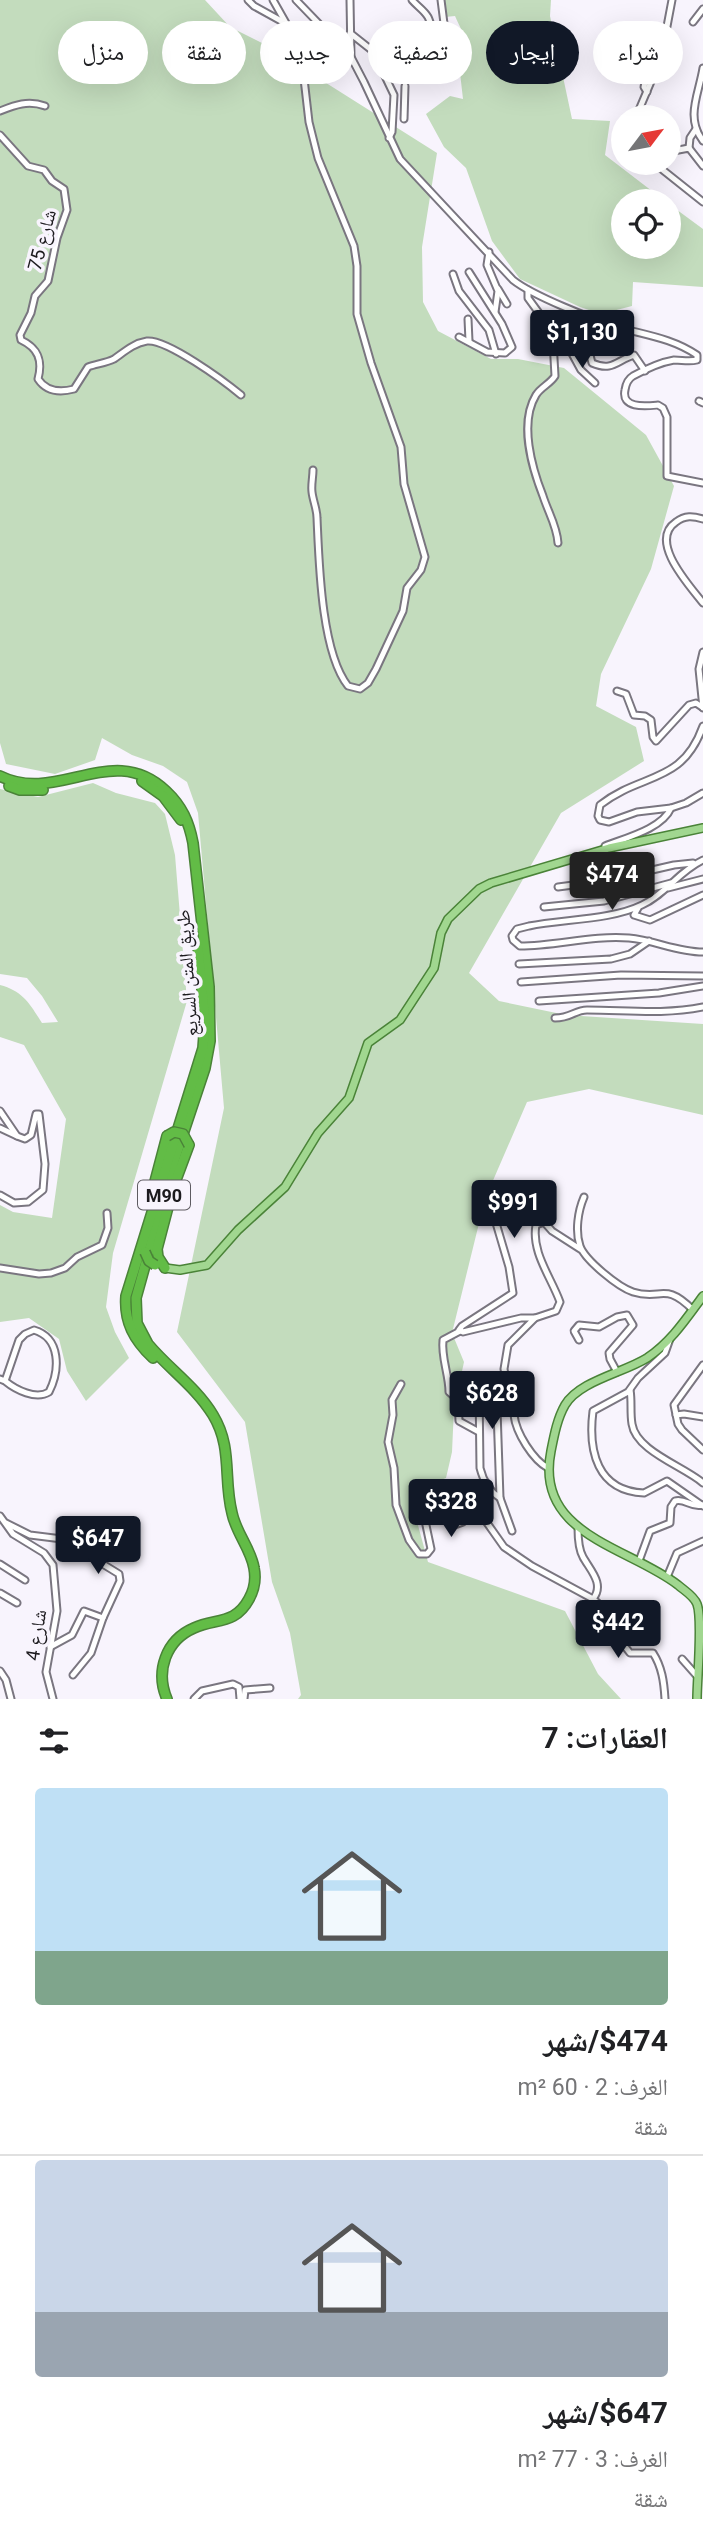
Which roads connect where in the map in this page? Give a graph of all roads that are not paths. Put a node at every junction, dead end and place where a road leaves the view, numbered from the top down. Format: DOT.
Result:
graph roads {
  1 [pos="248,0"];
  2 [pos="273,0"];
  3 [pos="296,0"];
  4 [pos="350,0"];
  5 [pos="412,0"];
  6 [pos="441,0"];
  7 [pos="672,0"];
  8 [pos="703,9"];
  9 [pos="283,21"];
  10 [pos="285,21"];
  11 [pos="316,21"];
  12 [pos="350,21"];
  13 [pos="429,21"];
  14 [pos="443,21"];
  15 [pos="693,22"];
  16 [pos="354,36"];
  17 [pos="368,47"];
  18 [pos="354,63"];
  19 [pos="703,68"];
  20 [pos="305,84"];
  21 [pos="389,84"];
  22 [pos="645,84"];
  23 [pos="405,86"];
  24 [pos="393,91"];
  25 [pos="646,92"];
  26 [pos="405,94"];
  27 [pos="641,105"];
  28 [pos="45,106"];
  29 [pos="0,111"];
  30 [pos="404,119"];
  31 [pos="696,129"];
  32 [pos="0,135"];
  33 [pos="389,138"];
  34 [pos="703,141"];
  35 [pos="689,148"];
  36 [pos="681,150"];
  37 [pos="703,166"];
  38 [pos="669,175"];
  39 [pos="703,202"];
  40 [pos="489,252"];
  41 [pos="469,272"];
  42 [pos="453,274"];
  43 [pos="497,287"];
  44 [pos="528,290"];
  45 [pos="507,304"];
  46 [pos="495,312"];
  47 [pos="468,319"];
  48 [pos="607,323"];
  49 [pos="586,324"];
  50 [pos="629,329"];
  51 [pos="607,333"];
  52 [pos="555,335"];
  53 [pos="459,337"];
  54 [pos="469,341"];
  55 [pos="496,354"];
  56 [pos="701,359"];
  57 [pos="626,370"];
  58 [pos="645,371"];
  59 [pos="595,383"];
  60 [pos="241,395"];
  61 [pos="313,470"];
  62 [pos="703,483"];
  63 [pos="703,519"];
  64 [pos="558,542"];
  65 [pos="703,603"];
  66 [pos="703,652"];
  67 [pos="617,691"];
  68 [pos="703,707"];
  69 [pos="703,726"];
  70 [pos="0,776"];
  71 [pos="0,783"];
  72 [pos="703,793"];
  73 [pos="671,808"];
  74 [pos="703,828"];
  75 [pos="597,852"];
  76 [pos="703,860"];
  77 [pos="696,863"];
  78 [pos="703,879"];
  79 [pos="670,886"];
  80 [pos="558,887"];
  81 [pos="703,895"];
  82 [pos="639,906"];
  83 [pos="544,907"];
  84 [pos="649,941"];
  85 [pos="703,952"];
  86 [pos="519,964"];
  87 [pos="703,976"];
  88 [pos="521,982"];
  89 [pos="703,986"];
  90 [pos="540,1001"];
  91 [pos="703,1007"];
  92 [pos="555,1018"];
  93 [pos="0,1111"];
  94 [pos="0,1128"];
  95 [pos="17,1136"];
  96 [pos="174,1161"];
  97 [pos="163,1175"];
  98 [pos="173,1188"];
  99 [pos="0,1195"];
  100 [pos="584,1197"];
  101 [pos="491,1206"];
  102 [pos="107,1213"];
  103 [pos="148,1222"];
  104 [pos="582,1250"];
  105 [pos="160,1267"];
  106 [pos="0,1268"];
  107 [pos="703,1296"];
  108 [pos="693,1310"];
  109 [pos="535,1318"];
  110 [pos="460,1331"];
  111 [pos="143,1337"];
  112 [pos="670,1339"];
  113 [pos="579,1340"];
  114 [pos="703,1365"];
  115 [pos="617,1372"];
  116 [pos="700,1375"];
  117 [pos="2,1380"];
  118 [pos="506,1381"];
  119 [pos="401,1384"];
  120 [pos="480,1389"];
  121 [pos="630,1390"];
  122 [pos="676,1415"];
  123 [pos="703,1417"];
  124 [pos="478,1432"];
  125 [pos="703,1450"];
  126 [pos="548,1468"];
  127 [pos="703,1483"];
  128 [pos="500,1498"];
  129 [pos="702,1506"];
  130 [pos="0,1516"];
  131 [pos="6,1523"];
  132 [pos="578,1528"];
  133 [pos="512,1531"];
  134 [pos="703,1541"];
  135 [pos="639,1561"];
  136 [pos="0,1564"];
  137 [pos="667,1577"];
  138 [pos="25,1580"];
  139 [pos="0,1593"];
  140 [pos="593,1599"];
  141 [pos="16,1603"];
  142 [pos="103,1618"];
  143 [pos="49,1647"];
  144 [pos="682,1659"];
  145 [pos="0,1671"];
  146 [pos="73,1675"];
  147 [pos="699,1682"];
  148 [pos="270,1689"];
  149 [pos="11,1699"];
  150 [pos="53,1699"];
  151 [pos="161,1699"];
  152 [pos="167,1699"];
  153 [pos="194,1699"];
  154 [pos="242,1699"];
  155 [pos="664,1699"];
  156 [pos="697,1699"];
  1 -- 9 [label="street"];
  2 -- 10 [label="street"];
  3 -- 11 [label="street"];
  4 -- 12 [label="street"];
  5 -- 13 [label="street"];
  6 -- 14 [label="street"];
  7 -- 25 [label="street"];
  8 -- 15 [label="street"];
  16 -- 17 [label="street"];
  18 -- 33 [label="street"];
  19 -- 31 [label="street"];
  20 -- 61 [label="street"];
  21 -- 24 [label="street"];
  22 -- 25 [label="street"];
  23 -- 26 [label="street"];
  24 -- 26 [label="street"];
  24 -- 33 [label="street"];
  25 -- 27 [label="street"];
  26 -- 30 [label="street"];
  28 -- 29 [label="street"];
  31 -- 34 [label="street"];
  31 -- 35 [label="street"];
  32 -- 60 [label="street, شارع 75"];
  33 -- 40 [label="street"];
  35 -- 36 [label="street"];
  35 -- 37 [label="street"];
  38 -- 39 [label="street"];
  40 -- 43 [label="street"];
  40 -- 44 [label="street"];
  41 -- 46 [label="street"];
  42 -- 55 [label="street"];
  43 -- 45 [label="street"];
  43 -- 46 [label="street"];
  44 -- 48 [label="street"];
  44 -- 52 [label="street"];
  46 -- 55 [label="street"];
  47 -- 54 [label="street"];
  48 -- 49 [label="street"];
  48 -- 50 [label="street"];
  48 -- 51 [label="street"];
  49 -- 52 [label="street"];
  49 -- 59 [label="street"];
  50 -- 51 [label="street"];
  50 -- 56 [label="street"];
  51 -- 57 [label="street"];
  52 -- 64 [label="street"];
  53 -- 54 [label="street"];
  54 -- 55 [label="street"];
  56 -- 58 [label="street"];
  57 -- 58 [label="street"];
  57 -- 58 [label="street"];
  57 -- 62 [label="street"];
  63 -- 65 [label="street"];
  66 -- 68 [label="street"];
  67 -- 68 [label="street"];
  69 -- 73 [label="street"];
  70 -- 96 [label="highway, طريق المتن السريع / M90"];
  71 -- 97 [label="highway, طريق المتن السريع / M90"];
  72 -- 73 [label="street"];
  73 -- 75 [label="street"];
  74 -- 75 [label="main road"];
  75 -- 105 [label="main road"];
  76 -- 77 [label="street"];
  77 -- 79 [label="street"];
  77 -- 80 [label="street"];
  78 -- 79 [label="street"];
  79 -- 82 [label="street"];
  79 -- 83 [label="street"];
  81 -- 82 [label="street"];
  82 -- 84 [label="street"];
  84 -- 85 [label="street"];
  84 -- 86 [label="street"];
  87 -- 88 [label="street"];
  89 -- 90 [label="street"];
  91 -- 92 [label="street"];
  93 -- 95 [label="street"];
  94 -- 95 [label="street"];
  95 -- 99 [label="street"];
  96 -- 98 [label="highway"];
  96 -- 111 [label="highway, طريق المتن السريع / M90"];
  97 -- 103 [label="highway, طريق المتن السريع / M90"];
  97 -- 105 [label="highway, bridge"];
  98 -- 103 [label="highway, bridge"];
  98 -- 105 [label="highway"];
  100 -- 104 [label="street"];
  101 -- 110 [label="street"];
  102 -- 106 [label="street"];
  103 -- 151 [label="highway, طريق المتن السريع / M90"];
  104 -- 108 [label="street"];
  104 -- 109 [label="street"];
  105 -- 111 [label="highway"];
  107 -- 108 [label="main road"];
  108 -- 112 [label="main road"];
  109 -- 110 [label="street"];
  109 -- 118 [label="street"];
  110 -- 124 [label="street"];
  111 -- 152 [label="highway, طريق المتن السريع / M90"];
  112 -- 115 [label="main road"];
  112 -- 121 [label="street"];
  113 -- 115 [label="street"];
  114 -- 116 [label="street"];
  115 -- 126 [label="main road"];
  116 -- 122 [label="street"];
  117 -- 117 [label="street"];
  118 -- 126 [label="street"];
  118 -- 128 [label="street"];
  119 -- 140 [label="street"];
  120 -- 124 [label="street"];
  121 -- 127 [label="street"];
  121 -- 129 [label="street"];
  122 -- 123 [label="street"];
  122 -- 125 [label="street"];
  124 -- 128 [label="street"];
  126 -- 132 [label="main road"];
  128 -- 133 [label="street"];
  129 -- 135 [label="street"];
  130 -- 131 [label="street, شارع 4"];
  131 -- 142 [label="street"];
  131 -- 143 [label="street, شارع 4"];
  132 -- 135 [label="main road"];
  132 -- 140 [label="street"];
  134 -- 137 [label="street"];
  135 -- 137 [label="main road"];
  136 -- 138 [label="street"];
  137 -- 147 [label="main road"];
  139 -- 141 [label="street"];
  140 -- 155 [label="street"];
  142 -- 143 [label="street"];
  142 -- 146 [label="street"];
  143 -- 150 [label="street, شارع 4"];
  144 -- 147 [label="street"];
  145 -- 149 [label="street"];
  147 -- 156 [label="main road"];
  148 -- 154 [label="street"];
  153 -- 154 [label="street"];
}
